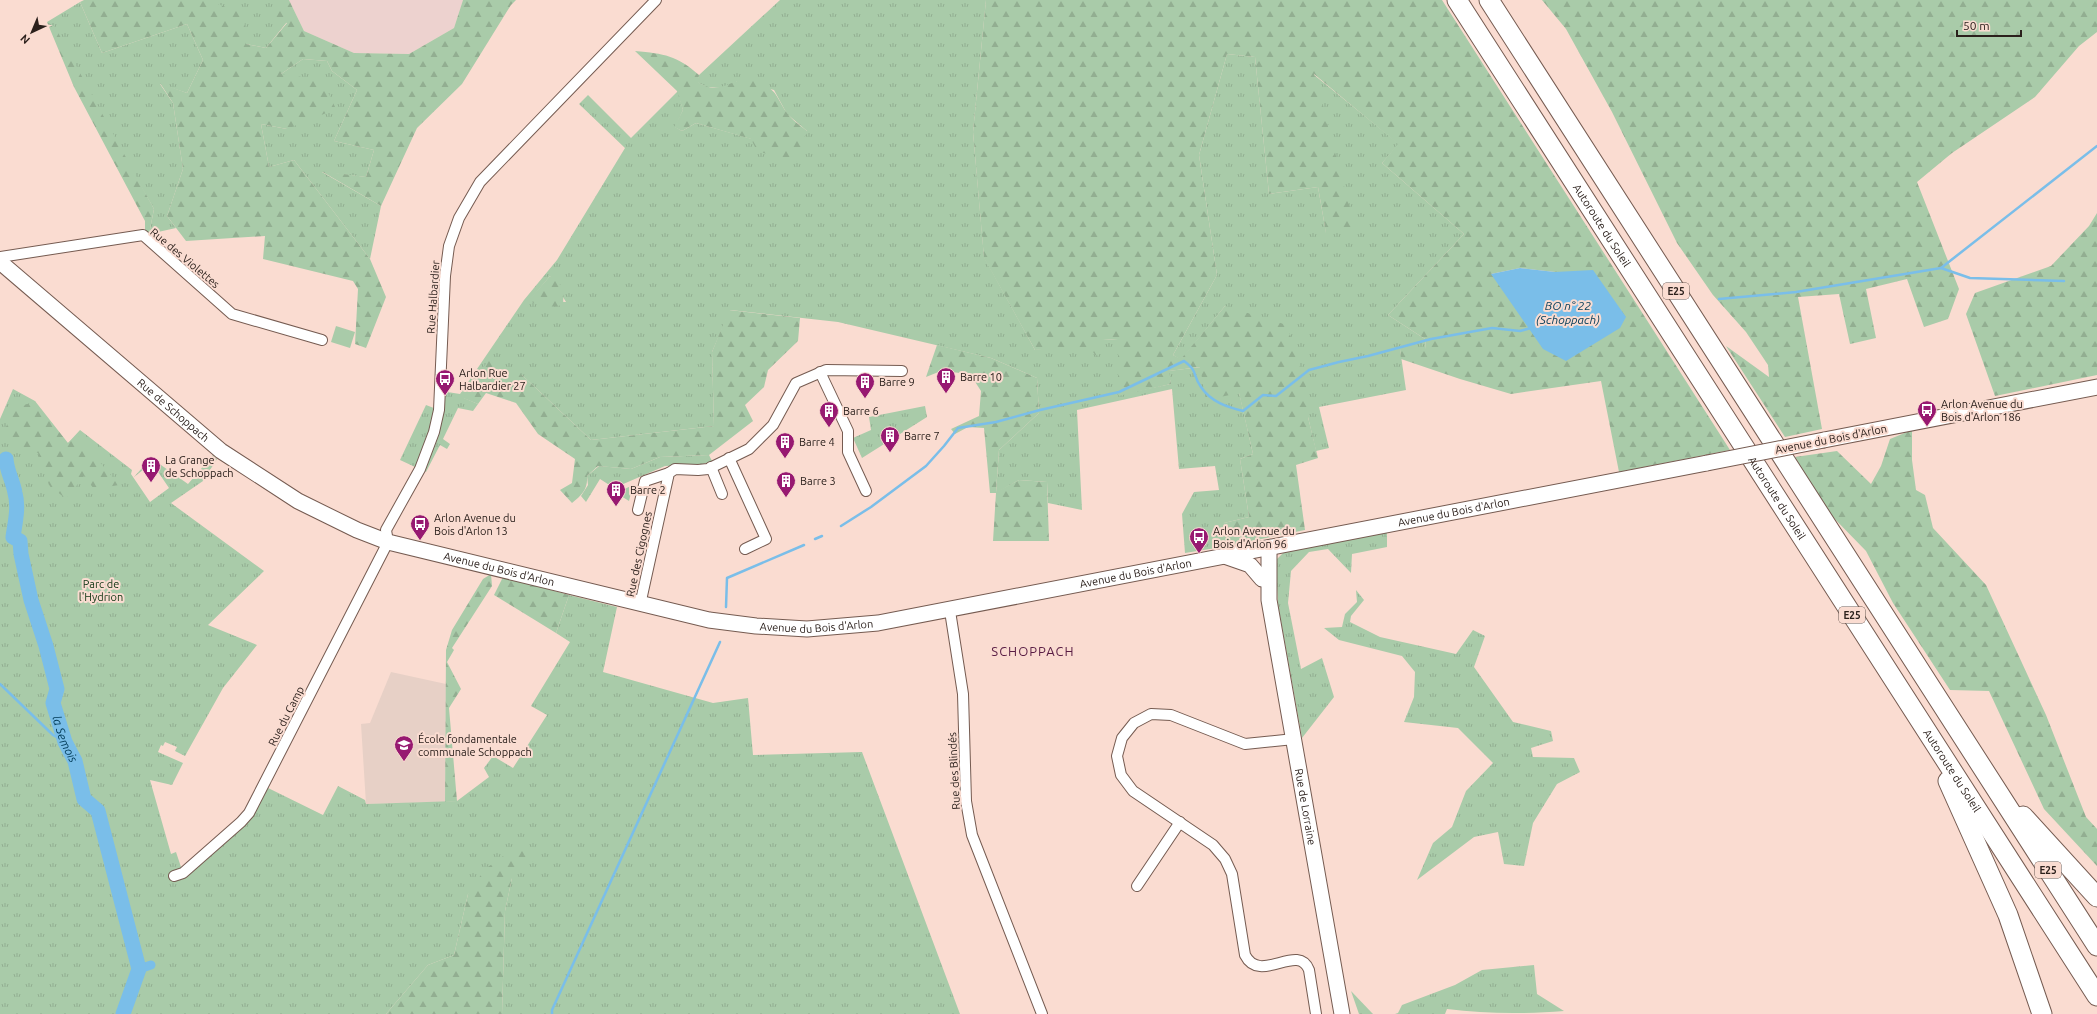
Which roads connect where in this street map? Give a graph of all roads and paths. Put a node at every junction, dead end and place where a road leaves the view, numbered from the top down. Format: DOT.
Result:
graph roads {
  1 [pos="656,0"];
  2 [pos="1457,0"];
  3 [pos="1489,0"];
  4 [pos="0,257"];
  5 [pos="0,262"];
  6 [pos="322,340"];
  7 [pos="902,371"];
  8 [pos="820,372"];
  9 [pos="2097,387"];
  10 [pos="730,458"];
  11 [pos="711,467"];
  12 [pos="670,473"];
  13 [pos="866,491"];
  14 [pos="722,494"];
  15 [pos="638,510"];
  16 [pos="388,542"];
  17 [pos="745,549"];
  18 [pos="1265,549"];
  19 [pos="1225,557"];
  20 [pos="1262,579"];
  21 [pos="1269,600"];
  22 [pos="640,604"];
  23 [pos="950,610"];
  24 [pos="1294,739"];
  25 [pos="1935,744"];
  26 [pos="1999,793"];
  27 [pos="1180,822"];
  28 [pos="174,876"];
  29 [pos="1138,886"];
  30 [pos="2097,897"];
  31 [pos="2097,946"];
  32 [pos="2097,996"];
  33 [pos="1042,1014"];
  34 [pos="1316,1014"];
  35 [pos="1342,1014"];
  36 [pos="2042,1014"];
  1 -- 16 [label="street, Rue Halbardier"];
  2 -- 25 [label="highway, Autoroute du Soleil / E25"];
  3 -- 26 [label="highway, E25"];
  4 -- 6 [label="street, Rue des Violettes"];
  5 -- 16 [label="main road, Rue de Schoppach"];
  7 -- 8 [label="street"];
  8 -- 10 [label="street"];
  8 -- 13 [label="street"];
  9 -- 18 [label="main road, Avenue du Bois d'Arlon, bridge"];
  10 -- 11 [label="street"];
  10 -- 17 [label="street"];
  11 -- 12 [label="street"];
  11 -- 14 [label="street"];
  12 -- 15 [label="street"];
  12 -- 22 [label="street, Rue des Cigognes"];
  16 -- 22 [label="main road, Avenue du Bois d'Arlon"];
  16 -- 28 [label="street, Rue du Camp"];
  18 -- 19 [label="main road, Avenue du Bois d'Arlon"];
  18 -- 20 [label="main road, Rue de Lorraine"];
  18 -- 21 [label="main road, Rue de Lorraine"];
  19 -- 20 [label="main road, Rue de Lorraine"];
  19 -- 23 [label="main road, Avenue du Bois d'Arlon"];
  20 -- 21 [label="main road, Rue de Lorraine"];
  21 -- 24 [label="main road, Rue de Lorraine"];
  22 -- 23 [label="main road, Avenue du Bois d'Arlon"];
  23 -- 33 [label="street, Rue des Blindés"];
  24 -- 27 [label="street"];
  24 -- 35 [label="main road, Rue de Lorraine"];
  25 -- 32 [label="highway, Autoroute du Soleil / E25"];
  25 -- 36 [label="highway"];
  26 -- 30 [label="highway"];
  26 -- 31 [label="highway, E25"];
  27 -- 29 [label="street"];
  27 -- 34 [label="street"];
}
